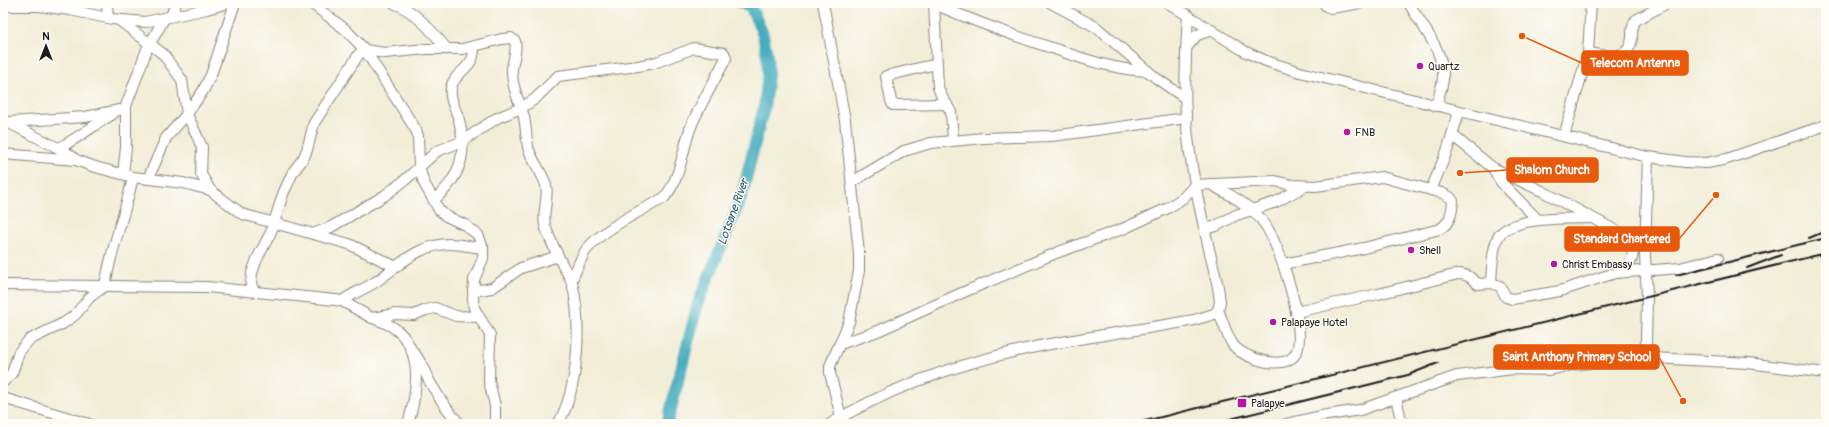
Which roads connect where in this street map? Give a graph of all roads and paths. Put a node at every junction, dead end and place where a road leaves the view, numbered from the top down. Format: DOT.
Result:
graph roads {
  1 [pos="107,3"];
  2 [pos="176,3"];
  3 [pos="228,3"];
  4 [pos="235,3"];
  5 [pos="312,3"];
  6 [pos="823,3"];
  7 [pos="934,3"];
  8 [pos="1051,3"];
  9 [pos="1168,3"];
  10 [pos="1324,3"];
  11 [pos="1361,3"];
  12 [pos="1409,3"];
  13 [pos="1591,3"];
  14 [pos="1668,3"];
  15 [pos="398,4"];
  16 [pos="39,5"];
  17 [pos="3,6"];
  18 [pos="1188,15"];
  19 [pos="108,18"];
  20 [pos="168,18"];
  21 [pos="119,20"];
  22 [pos="1212,30"];
  23 [pos="150,44"];
  24 [pos="474,46"];
  25 [pos="446,48"];
  26 [pos="1186,48"];
  27 [pos="365,50"];
  28 [pos="1588,53"];
  29 [pos="936,64"];
  30 [pos="1148,71"];
  31 [pos="1185,98"];
  32 [pos="947,104"];
  33 [pos="1436,106"];
  34 [pos="123,108"];
  35 [pos="521,108"];
  36 [pos="1459,112"];
  37 [pos="187,114"];
  38 [pos="1186,118"];
  39 [pos="6,121"];
  40 [pos="1826,125"];
  41 [pos="1452,135"];
  42 [pos="1564,136"];
  43 [pos="953,140"];
  44 [pos="461,142"];
  45 [pos="59,148"];
  46 [pos="3,154"];
  47 [pos="1648,157"];
  48 [pos="76,160"];
  49 [pos="419,167"];
  50 [pos="1492,168"];
  51 [pos="128,176"];
  52 [pos="148,179"];
  53 [pos="852,182"];
  54 [pos="1210,184"];
  55 [pos="1195,185"];
  56 [pos="1305,186"];
  57 [pos="210,190"];
  58 [pos="1431,190"];
  59 [pos="434,200"];
  60 [pos="1252,211"];
  61 [pos="1589,218"];
  62 [pos="1538,220"];
  63 [pos="274,224"];
  64 [pos="1205,229"];
  65 [pos="1647,230"];
  66 [pos="313,234"];
  67 [pos="1624,235"];
  68 [pos="484,248"];
  69 [pos="1633,249"];
  70 [pos="1645,255"];
  71 [pos="558,256"];
  72 [pos="1718,258"];
  73 [pos="1283,264"];
  74 [pos="396,267"];
  75 [pos="1646,272"];
  76 [pos="1615,273"];
  77 [pos="571,282"];
  78 [pos="1491,283"];
  79 [pos="3,285"];
  80 [pos="105,286"];
  81 [pos="254,291"];
  82 [pos="473,291"];
  83 [pos="342,302"];
  84 [pos="1218,310"];
  85 [pos="1296,312"];
  86 [pos="479,317"];
  87 [pos="372,318"];
  88 [pos="840,344"];
  89 [pos="412,350"];
  90 [pos="1653,358"];
  91 [pos="1826,374"];
  92 [pos="3,382"];
  93 [pos="3,398"];
  94 [pos="1396,398"];
  95 [pos="842,417"];
  96 [pos="89,424"];
  97 [pos="408,424"];
  98 [pos="460,424"];
  99 [pos="495,424"];
  100 [pos="558,424"];
  101 [pos="830,424"];
  102 [pos="1286,424"];
  103 [pos="1402,424"];
  1 -- 19 [label="street"];
  2 -- 20 [label="street"];
  3 -- 20 [label="street"];
  4 -- 37 [label="street"];
  5 -- 27 [label="street"];
  6 -- 53 [label="street"];
  7 -- 29 [label="street"];
  7 -- 30 [label="street"];
  8 -- 30 [label="street"];
  9 -- 18 [label="street"];
  10 -- 11 [label="street"];
  12 -- 33 [label="street"];
  13 -- 28 [label="street"];
  14 -- 28 [label="street"];
  15 -- 25 [label="street"];
  16 -- 17 [label="street"];
  16 -- 19 [label="street"];
  18 -- 22 [label="street"];
  18 -- 26 [label="street"];
  19 -- 21 [label="street"];
  20 -- 21 [label="street"];
  20 -- 23 [label="street"];
  21 -- 23 [label="street"];
  22 -- 26 [label="street"];
  22 -- 33 [label="street"];
  23 -- 34 [label="street"];
  23 -- 37 [label="street"];
  24 -- 25 [label="street"];
  24 -- 35 [label="street"];
  24 -- 44 [label="street"];
  25 -- 27 [label="street"];
  26 -- 31 [label="street"];
  27 -- 49 [label="street"];
  27 -- 63 [label="street"];
  28 -- 42 [label="street"];
  29 -- 32 [label="street"];
  29 -- 32 [label="street"];
  30 -- 31 [label="street"];
  31 -- 38 [label="street"];
  32 -- 43 [label="street"];
  33 -- 36 [label="street"];
  34 -- 39 [label="street"];
  34 -- 45 [label="street"];
  34 -- 51 [label="street"];
  35 -- 44 [label="street"];
  35 -- 71 [label="street"];
  35 -- 77 [label="street"];
  36 -- 41 [label="street"];
  36 -- 42 [label="street"];
  37 -- 52 [label="street"];
  37 -- 57 [label="street"];
  38 -- 43 [label="street"];
  38 -- 55 [label="street"];
  39 -- 45 [label="street"];
  40 -- 47 [label="street"];
  41 -- 50 [label="street"];
  41 -- 58 [label="street"];
  42 -- 47 [label="street"];
  43 -- 53 [label="street"];
  44 -- 49 [label="street"];
  44 -- 59 [label="street"];
  45 -- 48 [label="street"];
  46 -- 48 [label="street"];
  47 -- 65 [label="street"];
  48 -- 51 [label="street"];
  49 -- 59 [label="street"];
  49 -- 66 [label="street"];
  50 -- 61 [label="street"];
  50 -- 62 [label="street"];
  51 -- 52 [label="street"];
  51 -- 80 [label="street"];
  52 -- 57 [label="street"];
  53 -- 88 [label="street"];
  54 -- 55 [label="street"];
  54 -- 56 [label="street"];
  54 -- 60 [label="street"];
  55 -- 64 [label="street"];
  55 -- 88 [label="street"];
  56 -- 58 [label="street"];
  56 -- 60 [label="street"];
  57 -- 63 [label="street"];
  58 -- 73 [label="street"];
  59 -- 68 [label="street"];
  60 -- 64 [label="street"];
  60 -- 73 [label="street"];
  61 -- 62 [label="street"];
  61 -- 67 [label="street"];
  62 -- 78 [label="street"];
  63 -- 66 [label="street"];
  63 -- 81 [label="street"];
  64 -- 84 [label="street"];
  65 -- 67 [label="street"];
  65 -- 70 [label="street"];
  66 -- 74 [label="street"];
  67 -- 69 [label="street"];
  68 -- 74 [label="street"];
  68 -- 82 [label="street"];
  69 -- 70 [label="street"];
  69 -- 76 [label="street"];
  70 -- 75 [label="street"];
  71 -- 77 [label="street"];
  71 -- 82 [label="street"];
  72 -- 75 [label="street"];
  73 -- 85 [label="street"];
  74 -- 83 [label="street"];
  75 -- 76 [label="street"];
  75 -- 90 [label="street"];
  76 -- 78 [label="street"];
  77 -- 100 [label="street"];
  78 -- 85 [label="street"];
  79 -- 80 [label="street"];
  80 -- 81 [label="street"];
  80 -- 92 [label="street"];
  81 -- 83 [label="street"];
  82 -- 86 [label="street"];
  83 -- 87 [label="street"];
  84 -- 85 [label="street"];
  84 -- 95 [label="street"];
  86 -- 87 [label="street"];
  86 -- 99 [label="street"];
  87 -- 89 [label="street"];
  88 -- 95 [label="street"];
  89 -- 97 [label="street"];
  89 -- 98 [label="street"];
  90 -- 91 [label="street"];
  90 -- 94 [label="street"];
  93 -- 96 [label="street"];
  94 -- 102 [label="street"];
  94 -- 103 [label="street"];
  95 -- 101 [label="street"];
}
